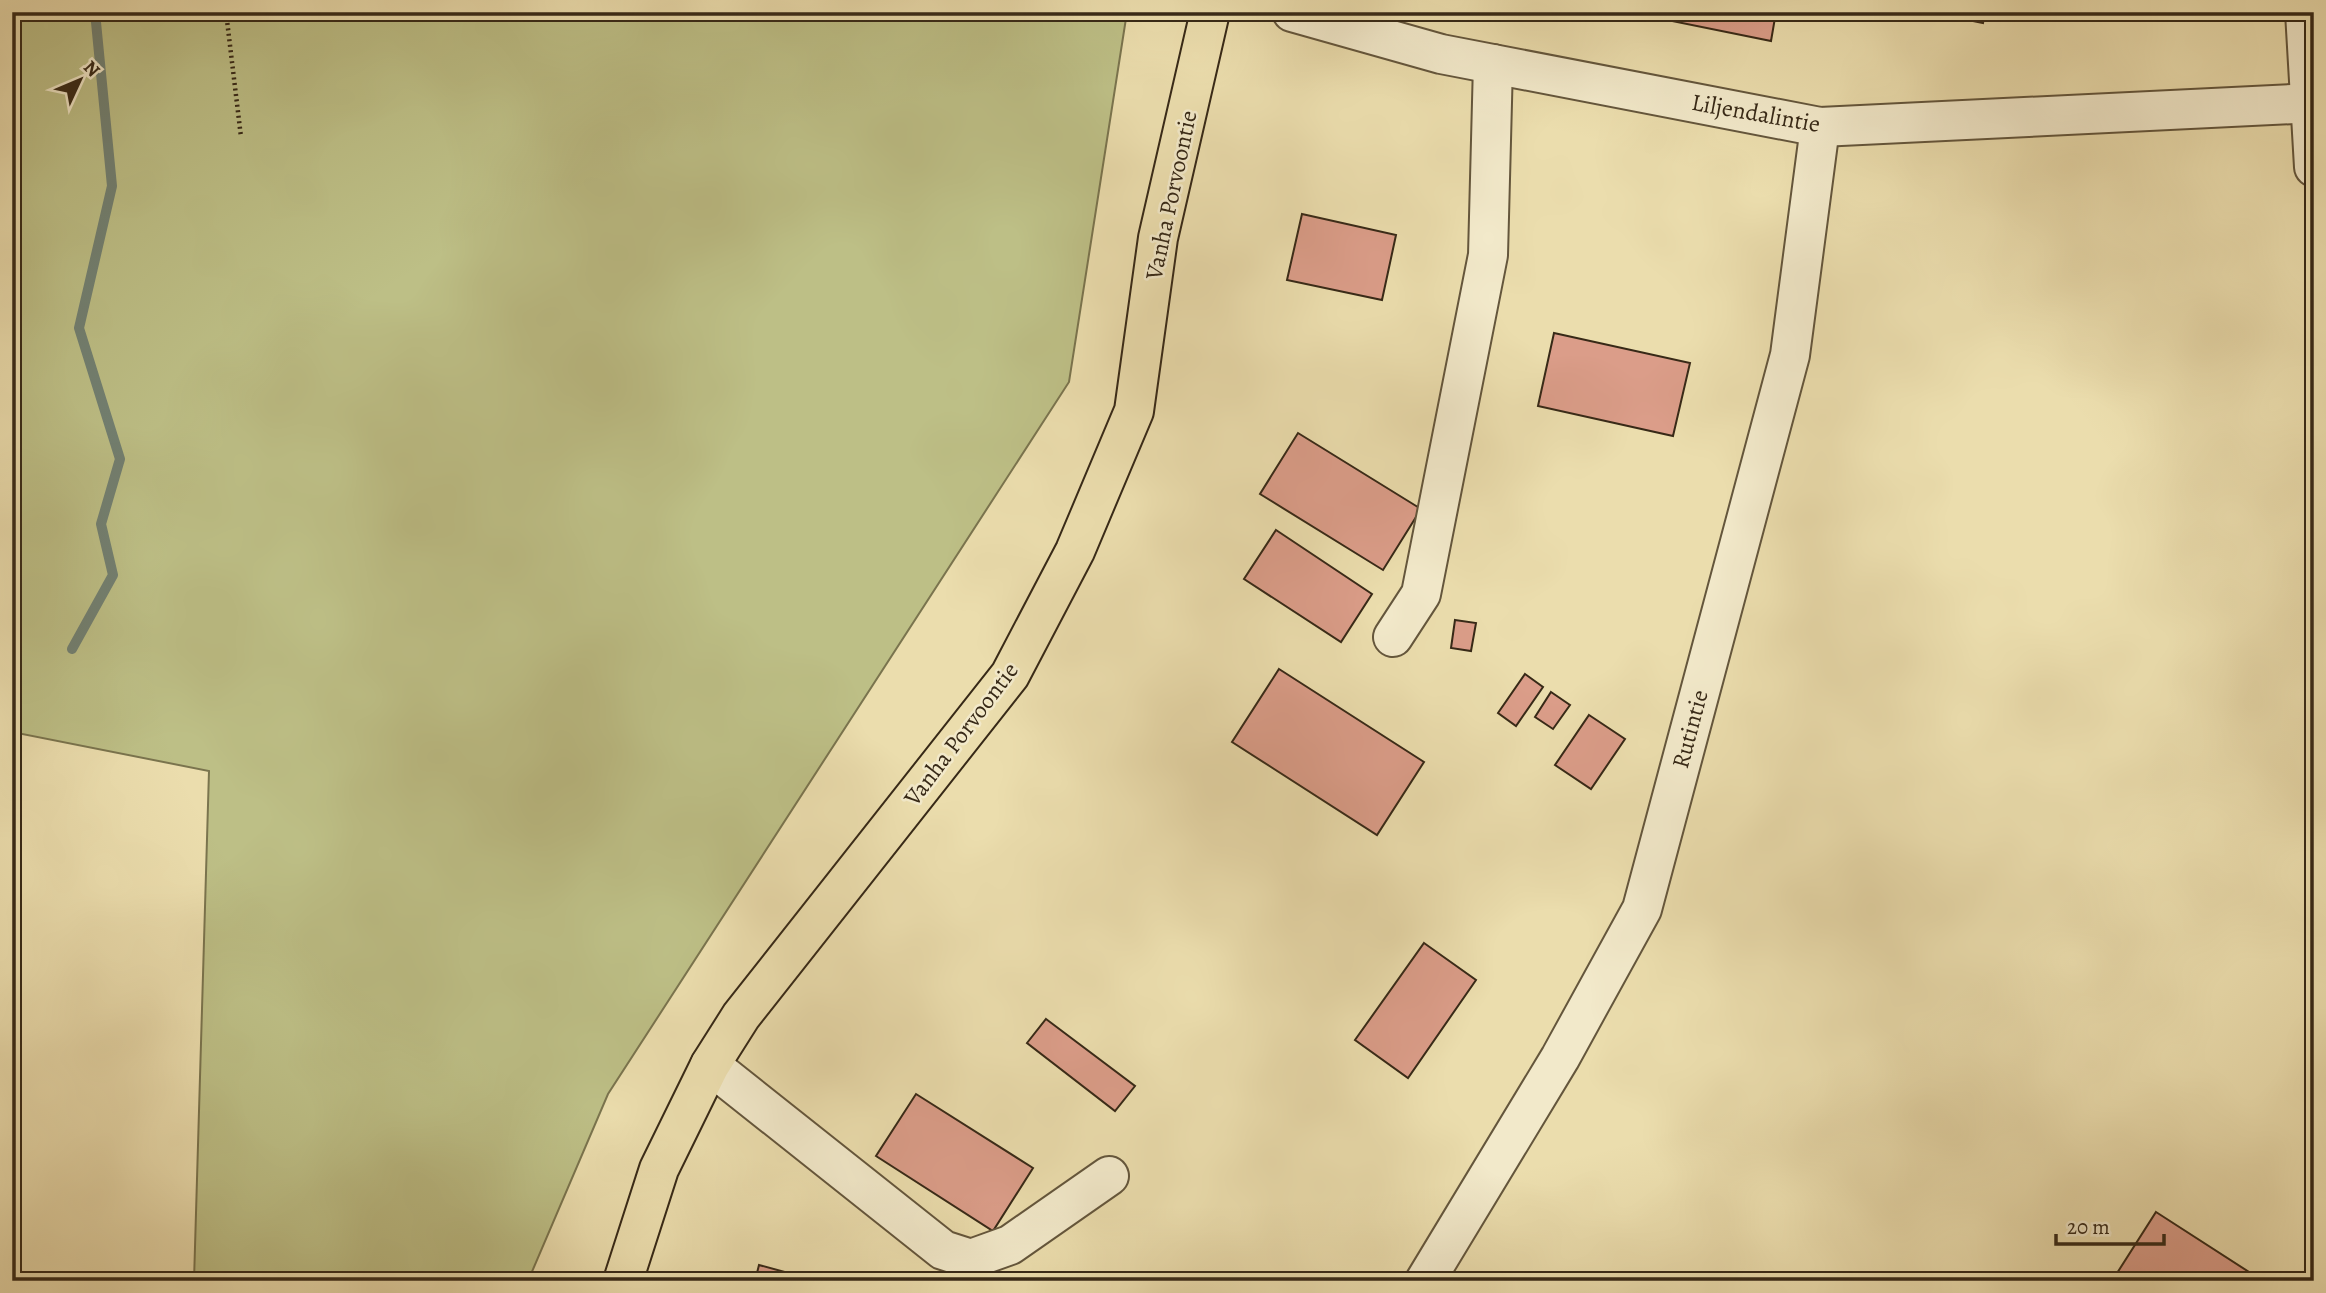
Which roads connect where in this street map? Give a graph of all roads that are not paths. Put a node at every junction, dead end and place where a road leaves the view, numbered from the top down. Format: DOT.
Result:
graph roads {
  1 [pos="1210,12"];
  2 [pos="1292,12"];
  3 [pos="2305,12"];
  4 [pos="1493,64"];
  5 [pos="2312,103"];
  6 [pos="1820,127"];
  7 [pos="2314,167"];
  8 [pos="1393,637"];
  9 [pos="709,1065"];
  10 [pos="1109,1176"];
  11 [pos="623,1281"];
  12 [pos="1424,1281"];
  1 -- 9 [label="main road, Vanha Porvoontie"];
  2 -- 4 [label="street, Liljendalintie"];
  3 -- 5 [label="street"];
  4 -- 6 [label="street, Liljendalintie"];
  4 -- 8 [label="street"];
  5 -- 6 [label="street, Liljendalintie"];
  5 -- 7 [label="street"];
  6 -- 12 [label="street, Rutintie"];
  9 -- 10 [label="street"];
  9 -- 11 [label="main road, Vanha Porvoontie"];
}
